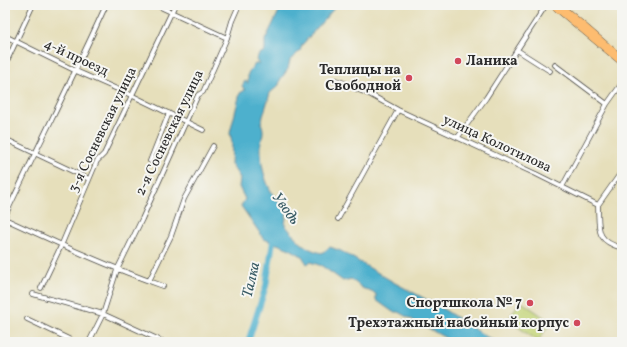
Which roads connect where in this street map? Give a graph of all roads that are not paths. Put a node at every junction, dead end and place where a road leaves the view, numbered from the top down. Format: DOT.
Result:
graph roads {
  1 [pos="33,5"];
  2 [pos="106,5"];
  3 [pos="156,5"];
  4 [pos="175,5"];
  5 [pos="239,5"];
  6 [pos="546,5"];
  7 [pos="552,5"];
  8 [pos="560,5"];
  9 [pos="172,12"];
  10 [pos="5,36"];
  11 [pos="227,38"];
  12 [pos="16,42"];
  13 [pos="517,50"];
  14 [pos="622,58"];
  15 [pos="622,63"];
  16 [pos="5,65"];
  17 [pos="555,65"];
  18 [pos="76,71"];
  19 [pos="550,72"];
  20 [pos="336,80"];
  21 [pos="622,83"];
  22 [pos="133,96"];
  23 [pos="607,104"];
  24 [pos="398,110"];
  25 [pos="169,113"];
  26 [pos="186,122"];
  27 [pos="203,130"];
  28 [pos="458,137"];
  29 [pos="5,139"];
  30 [pos="213,146"];
  31 [pos="35,152"];
  32 [pos="150,161"];
  33 [pos="622,171"];
  34 [pos="89,179"];
  35 [pos="562,187"];
  36 [pos="598,205"];
  37 [pos="5,218"];
  38 [pos="338,219"];
  39 [pos="62,246"];
  40 [pos="622,248"];
  41 [pos="117,270"];
  42 [pos="149,281"];
  43 [pos="163,286"];
  44 [pos="41,288"];
  45 [pos="34,294"];
  46 [pos="103,314"];
  47 [pos="27,319"];
  48 [pos="151,337"];
  49 [pos="75,342"];
  50 [pos="89,342"];
  51 [pos="149,342"];
  52 [pos="164,342"];
  1 -- 12 [label="street"];
  2 -- 18 [label="street"];
  3 -- 9 [label="street"];
  4 -- 9 [label="street, 3-я Сосневская улица"];
  5 -- 11 [label="street, 2-я Сосневская улица"];
  6 -- 13 [label="street"];
  7 -- 15 [label="main road"];
  8 -- 14 [label="main road"];
  9 -- 11 [label="street"];
  9 -- 22 [label="street, 3-я Сосневская улица"];
  10 -- 12 [label="street, 4-й проезд"];
  11 -- 26 [label="street, 2-я Сосневская улица"];
  12 -- 16 [label="street"];
  12 -- 18 [label="street, 4-й проезд"];
  13 -- 19 [label="street"];
  13 -- 28 [label="street"];
  17 -- 23 [label="street"];
  18 -- 22 [label="street, 4-й проезд"];
  18 -- 31 [label="street"];
  20 -- 24 [label="street, улица Колотилова"];
  21 -- 23 [label="street"];
  22 -- 25 [label="street, 4-й проезд"];
  22 -- 34 [label="street, 3-я Сосневская улица"];
  23 -- 35 [label="street"];
  24 -- 28 [label="street, улица Колотилова"];
  24 -- 38 [label="street"];
  25 -- 26 [label="street, 4-й проезд"];
  25 -- 32 [label="street, 2-я Сосневская улица"];
  26 -- 27 [label="street, 4-й проезд"];
  26 -- 41 [label="street, 2-я Сосневская улица"];
  28 -- 35 [label="street, улица Колотилова"];
  29 -- 31 [label="street"];
  30 -- 42 [label="street"];
  31 -- 34 [label="street"];
  31 -- 37 [label="street"];
  33 -- 36 [label="street"];
  34 -- 39 [label="street, 3-я Сосневская улица"];
  35 -- 36 [label="street, улица Колотилова"];
  36 -- 40 [label="street"];
  37 -- 39 [label="street"];
  39 -- 41 [label="street"];
  39 -- 44 [label="street, 3-я Сосневская улица"];
  41 -- 42 [label="street"];
  41 -- 46 [label="street, 2-я Сосневская улица"];
  42 -- 43 [label="street"];
  45 -- 46 [label="street"];
  46 -- 48 [label="street"];
  46 -- 50 [label="street, 2-я Сосневская улица"];
  47 -- 49 [label="street"];
  48 -- 51 [label="street"];
  48 -- 52 [label="street"];
}
